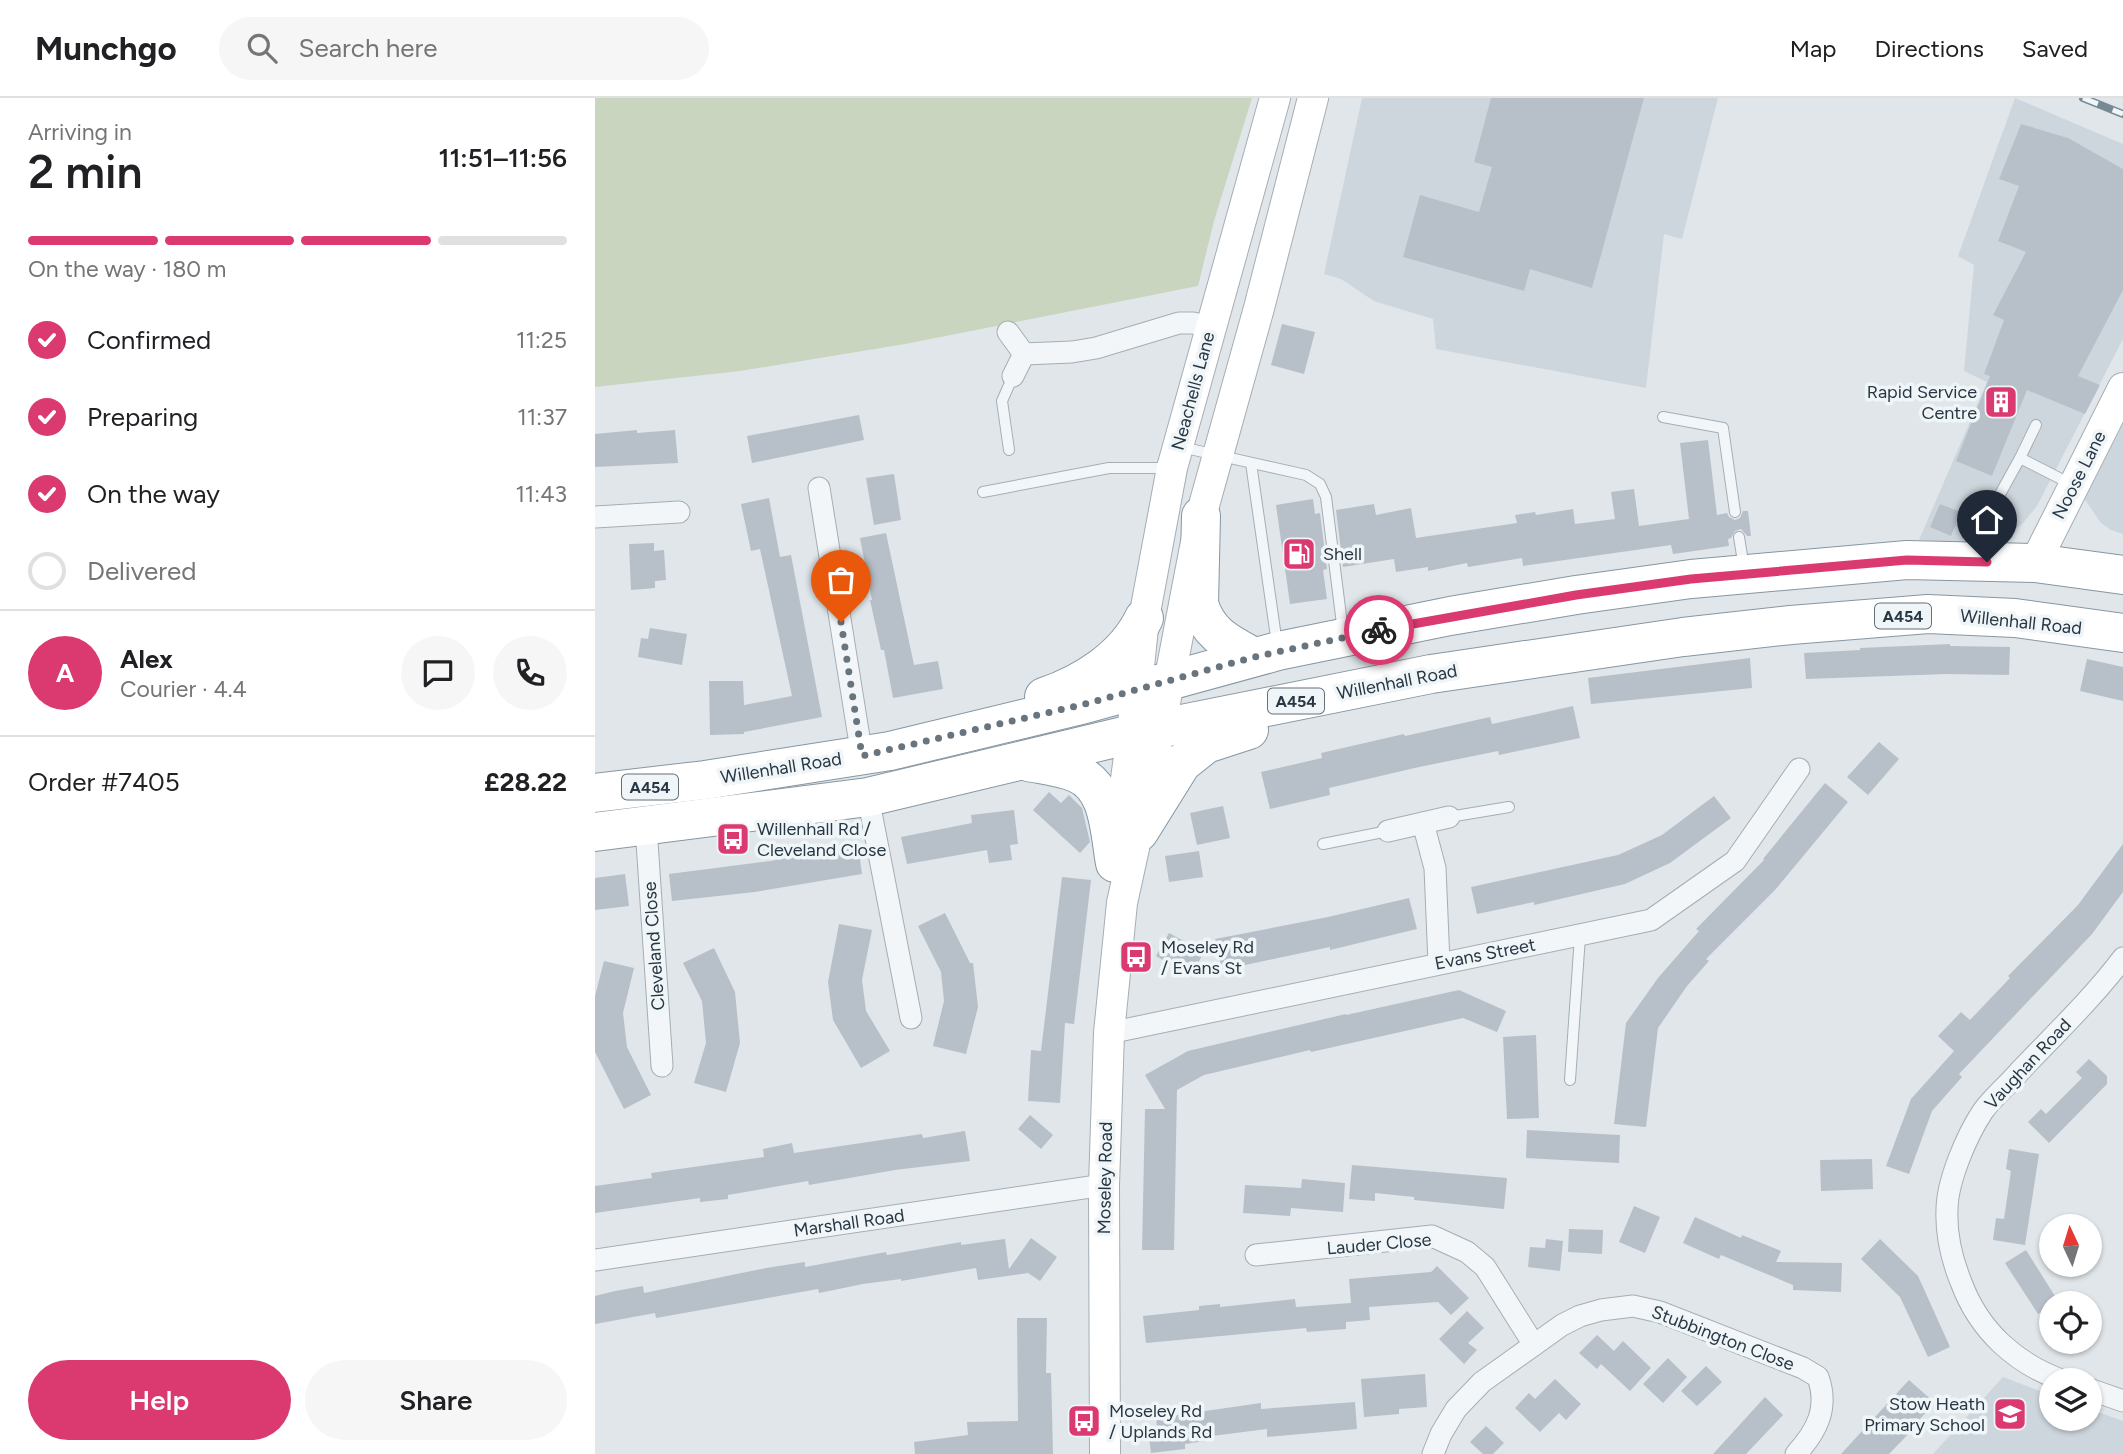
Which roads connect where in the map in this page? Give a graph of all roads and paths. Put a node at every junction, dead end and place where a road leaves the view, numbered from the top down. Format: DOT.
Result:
graph roads {
  1 [pos="1275,98"];
  2 [pos="1313,98"];
  3 [pos="1210,327"];
  4 [pos="1008,331"];
  5 [pos="1251,339"];
  6 [pos="1024,354"];
  7 [pos="1013,376"];
  8 [pos="2123,388"];
  9 [pos="1663,417"];
  10 [pos="2036,425"];
  11 [pos="1010,450"];
  12 [pos="1218,456"];
  13 [pos="1175,457"];
  14 [pos="2020,458"];
  15 [pos="1251,463"];
  16 [pos="2074,485"];
  17 [pos="819,488"];
  18 [pos="983,492"];
  19 [pos="679,512"];
  20 [pos="1735,512"];
  21 [pos="1201,516"];
  22 [pos="595,517"];
  23 [pos="1739,537"];
  24 [pos="1963,561"];
  25 [pos="2035,563"];
  26 [pos="1745,574"];
  27 [pos="2123,575"];
  28 [pos="1143,618"];
  29 [pos="2123,633"];
  30 [pos="1344,637"];
  31 [pos="1266,654"];
  32 [pos="1431,674"];
  33 [pos="1152,685"];
  34 [pos="1146,731"];
  35 [pos="876,753"];
  36 [pos="1023,760"];
  37 [pos="1799,769"];
  38 [pos="595,793"];
  39 [pos="868,797"];
  40 [pos="1509,807"];
  41 [pos="1449,817"];
  42 [pos="1423,823"];
  43 [pos="646,827"];
  44 [pos="1388,831"];
  45 [pos="595,832"];
  46 [pos="1139,832"];
  47 [pos="1323,844"];
  48 [pos="1115,863"];
  49 [pos="1122,903"];
  50 [pos="1580,936"];
  51 [pos="1439,963"];
  52 [pos="2120,970"];
  53 [pos="911,1018"];
  54 [pos="1109,1033"];
  55 [pos="662,1066"];
  56 [pos="1570,1080"];
  57 [pos="1104,1185"];
  58 [pos="1256,1255"];
  59 [pos="595,1260"];
  60 [pos="1534,1345"];
  61 [pos="2039,1371"];
  62 [pos="2102,1394"];
  63 [pos="2123,1401"];
  64 [pos="1105,1454"];
  65 [pos="1433,1454"];
  66 [pos="1796,1454"];
  1 -- 3 [label="street, Neachells Lane"];
  2 -- 5 [label="street"];
  3 -- 5 [label="street"];
  3 -- 6 [label="street"];
  3 -- 13 [label="street, Neachells Lane"];
  4 -- 6 [label="street"];
  5 -- 12 [label="street"];
  6 -- 7 [label="street"];
  7 -- 11 [label="lane"];
  8 -- 16 [label="street, Noose Lane"];
  9 -- 20 [label="lane"];
  10 -- 14 [label="lane"];
  12 -- 13 [label="lane"];
  12 -- 15 [label="lane"];
  12 -- 21 [label="street"];
  13 -- 18 [label="lane"];
  13 -- 28 [label="street, Neachells Lane"];
  14 -- 16 [label="lane"];
  14 -- 24 [label="lane"];
  15 -- 30 [label="lane"];
  15 -- 31 [label="lane"];
  16 -- 25 [label="street, Noose Lane"];
  17 -- 35 [label="street"];
  19 -- 22 [label="street"];
  21 -- 31 [label="highway"];
  21 -- 33 [label="street"];
  23 -- 26 [label="lane"];
  24 -- 25 [label="highway, Willenhall Road / A454"];
  24 -- 26 [label="highway, Willenhall Road / A454"];
  25 -- 27 [label="highway, Willenhall Road / A454"];
  26 -- 30 [label="highway, Willenhall Road / A454"];
  28 -- 33 [label="street, Neachells Lane"];
  28 -- 35 [label="highway"];
  29 -- 32 [label="highway, Willenhall Road / A454"];
  30 -- 31 [label="highway, Willenhall Road / A454"];
  31 -- 33 [label="highway, Willenhall Road / A454"];
  32 -- 34 [label="highway, Willenhall Road / A454"];
  32 -- 46 [label="highway"];
  33 -- 34 [label="street, Moseley Road"];
  33 -- 35 [label="highway, Willenhall Road / A454"];
  34 -- 36 [label="highway, Willenhall Road / A454"];
  34 -- 46 [label="street, Moseley Road"];
  34 -- 48 [label="street, Moseley Road"];
  35 -- 38 [label="highway, Willenhall Road / A454"];
  36 -- 39 [label="highway, Willenhall Road / A454"];
  36 -- 48 [label="highway"];
  37 -- 50 [label="street, Evans Street"];
  39 -- 43 [label="highway, Willenhall Road / A454"];
  39 -- 53 [label="street"];
  40 -- 41 [label="lane"];
  41 -- 42 [label="street"];
  42 -- 44 [label="street"];
  42 -- 51 [label="street"];
  43 -- 45 [label="highway, Willenhall Road / A454"];
  43 -- 55 [label="street, Cleveland Close"];
  44 -- 47 [label="lane"];
  46 -- 49 [label="street, Moseley Road"];
  48 -- 49 [label="street, Moseley Road"];
  49 -- 54 [label="street, Moseley Road"];
  50 -- 51 [label="street, Evans Street"];
  50 -- 56 [label="lane"];
  51 -- 54 [label="street, Evans Street"];
  52 -- 61 [label="street, Vaughan Road"];
  54 -- 57 [label="street, Moseley Road"];
  57 -- 59 [label="street, Marshall Road"];
  57 -- 64 [label="street, Moseley Road"];
  58 -- 60 [label="street, Lauder Close"];
  60 -- 65 [label="street, Stubbington Close"];
  60 -- 66 [label="street, Stubbington Close"];
  62 -- 63 [label="street"];
}
